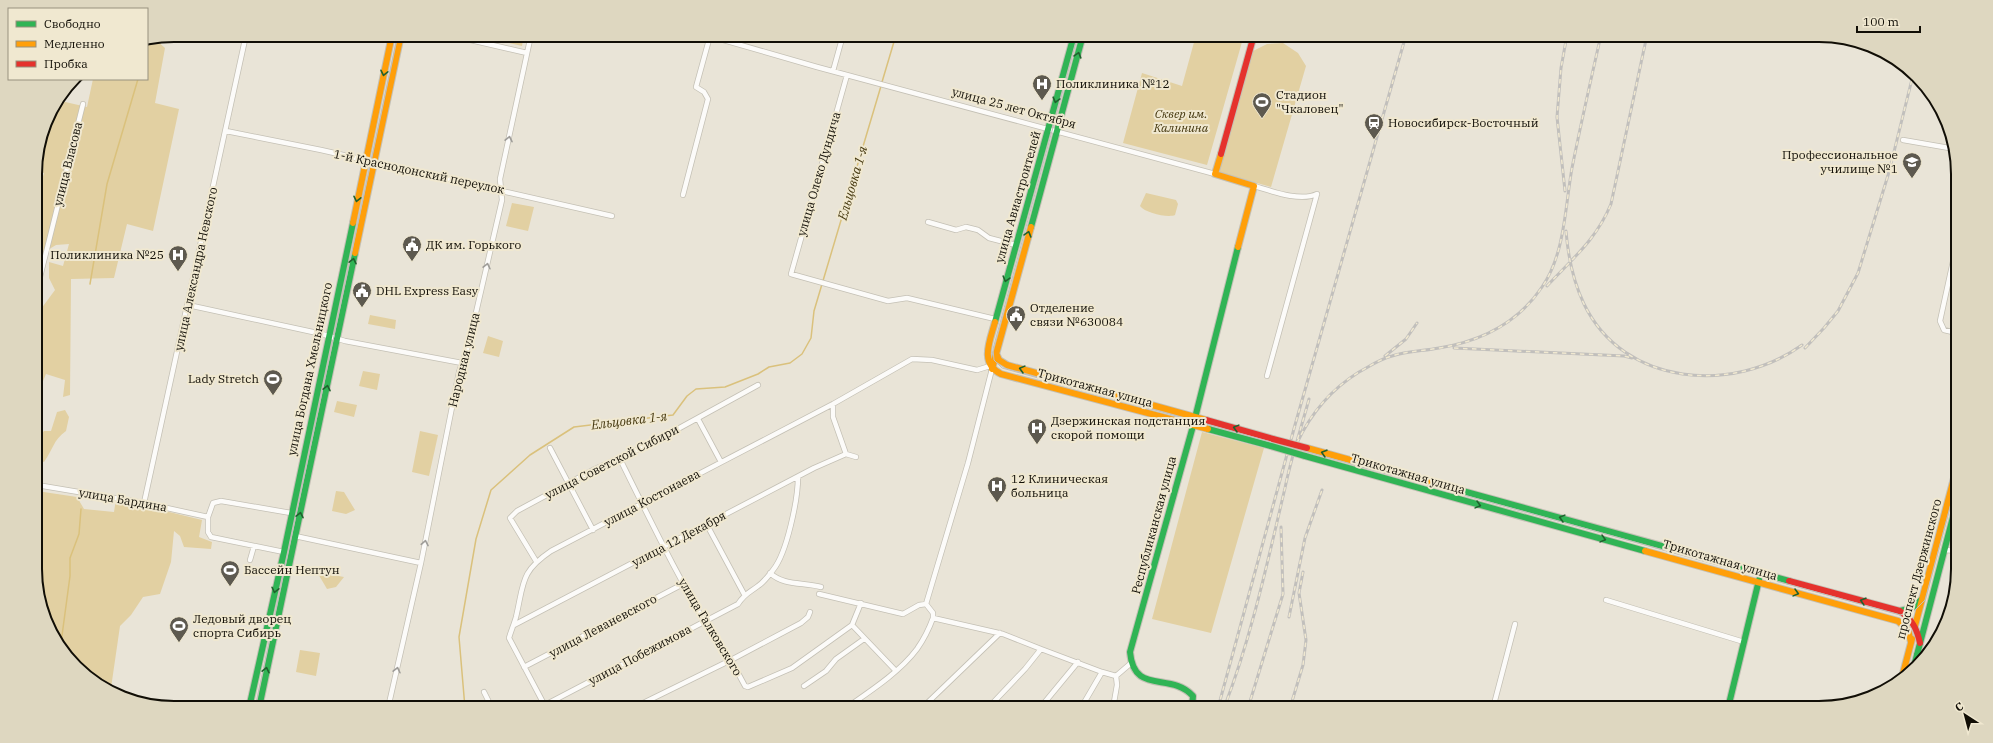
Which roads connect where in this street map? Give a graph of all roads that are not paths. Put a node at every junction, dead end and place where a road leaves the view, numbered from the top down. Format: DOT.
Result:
graph roads {
  1 [pos="245,42"];
  2 [pos="390,42"];
  3 [pos="399,42"];
  4 [pos="479,42"];
  5 [pos="529,42"];
  6 [pos="707,42"];
  7 [pos="729,42"];
  8 [pos="841,42"];
  9 [pos="1072,42"];
  10 [pos="1082,42"];
  11 [pos="1252,42"];
  12 [pos="527,53"];
  13 [pos="833,71"];
  14 [pos="847,75"];
  15 [pos="83,104"];
  16 [pos="1048,128"];
  17 [pos="226,131"];
  18 [pos="1057,131"];
  19 [pos="1903,140"];
  20 [pos="1948,148"];
  21 [pos="365,161"];
  22 [pos="373,163"];
  23 [pos="1215,174"];
  24 [pos="1254,186"];
  25 [pos="501,190"];
  26 [pos="683,196"];
  27 [pos="612,216"];
  28 [pos="928,222"];
  29 [pos="1016,245"];
  30 [pos="42,269"];
  31 [pos="1951,271"];
  32 [pos="188,305"];
  33 [pos="995,319"];
  34 [pos="1951,332"];
  35 [pos="329,336"];
  36 [pos="337,338"];
  37 [pos="989,344"];
  38 [pos="996,350"];
  39 [pos="912,359"];
  40 [pos="462,363"];
  41 [pos="991,367"];
  42 [pos="1267,376"];
  43 [pos="758,386"];
  44 [pos="1103,392"];
  45 [pos="1102,401"];
  46 [pos="833,404"];
  47 [pos="1195,417"];
  48 [pos="698,419"];
  49 [pos="1192,426"];
  50 [pos="550,448"];
  51 [pos="846,454"];
  52 [pos="856,457"];
  53 [pos="620,459"];
  54 [pos="721,462"];
  55 [pos="798,477"];
  56 [pos="568,483"];
  57 [pos="42,486"];
  58 [pos="1951,489"];
  59 [pos="144,503"];
  60 [pos="642,503"];
  61 [pos="291,513"];
  62 [pos="208,517"];
  63 [pos="707,524"];
  64 [pos="1951,524"];
  65 [pos="592,530"];
  66 [pos="287,534"];
  67 [pos="296,536"];
  68 [pos="254,546"];
  69 [pos="664,547"];
  70 [pos="1944,550"];
  71 [pos="1951,550"];
  72 [pos="284,552"];
  73 [pos="250,560"];
  74 [pos="536,561"];
  75 [pos="421,563"];
  76 [pos="1759,572"];
  77 [pos="770,573"];
  78 [pos="1758,582"];
  79 [pos="682,584"];
  80 [pos="821,587"];
  81 [pos="744,594"];
  82 [pos="819,594"];
  83 [pos="1922,599"];
  84 [pos="1606,600"];
  85 [pos="1931,600"];
  86 [pos="860,603"];
  87 [pos="926,604"];
  88 [pos="1900,611"];
  89 [pos="810,612"];
  90 [pos="1918,614"];
  91 [pos="933,618"];
  92 [pos="1910,618"];
  93 [pos="704,621"];
  94 [pos="1898,621"];
  95 [pos="1515,624"];
  96 [pos="514,625"];
  97 [pos="852,625"];
  98 [pos="1915,625"];
  99 [pos="1000,633"];
  100 [pos="864,639"];
  101 [pos="1744,642"];
  102 [pos="1911,642"];
  103 [pos="1920,642"];
  104 [pos="1041,649"];
  105 [pos="1917,654"];
  106 [pos="1916,658"];
  107 [pos="731,660"];
  108 [pos="1078,662"];
  109 [pos="1130,664"];
  110 [pos="524,667"];
  111 [pos="1904,669"];
  112 [pos="894,670"];
  113 [pos="1101,674"];
  114 [pos="1116,676"];
  115 [pos="804,686"];
  116 [pos="484,692"];
  117 [pos="251,701"];
  118 [pos="261,701"];
  119 [pos="390,701"];
  120 [pos="488,701"];
  121 [pos="543,701"];
  122 [pos="555,701"];
  123 [pos="647,701"];
  124 [pos="856,701"];
  125 [pos="929,701"];
  126 [pos="995,701"];
  127 [pos="1046,701"];
  128 [pos="1085,701"];
  129 [pos="1114,701"];
  130 [pos="1193,701"];
  131 [pos="1495,701"];
  132 [pos="1730,701"];
  1 -- 17 [label="street, улица Александра Невского"];
  2 -- 21 [label="main road, улица Богдана Хмельницкого, one-way"];
  3 -- 22 [label="main road, улица Богдана Хмельницкого"];
  4 -- 12 [label="street"];
  5 -- 12 [label="street, Народная улица"];
  6 -- 26 [label="street"];
  7 -- 13 [label="street, улица 25 лет Октября"];
  8 -- 13 [label="street"];
  9 -- 16 [label="main road, улица Авиастроителей, one-way"];
  18 -- 10 [label="main road, улица Авиастроителей, one-way"];
  11 -- 23 [label="main road"];
  25 -- 12 [label="street, Народная улица, one-way"];
  13 -- 14 [label="street, улица 25 лет Октября"];
  14 -- 16 [label="street, улица 25 лет Октября"];
  14 -- 33 [label="street, улица Олеко Дундича"];
  15 -- 30 [label="street, улица Власова"];
  16 -- 18 [label="street, улица 25 лет Октября"];
  16 -- 29 [label="main road, улица Авиастроителей"];
  17 -- 21 [label="street, 1-й Краснодонский переулок"];
  17 -- 32 [label="street, улица Александра Невского"];
  18 -- 23 [label="street, улица 25 лет Октября"];
  38 -- 18 [label="main road, улица Авиастроителей, one-way"];
  19 -- 20 [label="street"];
  21 -- 22 [label="street, 1-й Краснодонский переулок"];
  21 -- 35 [label="main road, улица Богдана Хмельницкого, one-way"];
  22 -- 25 [label="street, 1-й Краснодонский переулок"];
  36 -- 22 [label="main road, улица Богдана Хмельницкого, one-way"];
  23 -- 24 [label="main road, улица 25 лет Октября"];
  24 -- 42 [label="street, улица 25 лет Октября"];
  24 -- 47 [label="main road, Республиканская улица"];
  25 -- 27 [label="street, 1-й Краснодонский переулок"];
  40 -- 25 [label="street, Народная улица, one-way"];
  28 -- 29 [label="street"];
  29 -- 33 [label="main road, улица Авиастроителей, one-way"];
  31 -- 34 [label="street"];
  32 -- 35 [label="street"];
  32 -- 59 [label="street, улица Александра Невского"];
  33 -- 37 [label="main road, улица Авиастроителей"];
  35 -- 36 [label="street"];
  35 -- 61 [label="main road, улица Богдана Хмельницкого"];
  36 -- 40 [label="street"];
  67 -- 36 [label="main road, улица Богдана Хмельницкого, one-way"];
  37 -- 38 [label="main road"];
  37 -- 41 [label="main road, улица Авиастроителей"];
  38 -- 41 [label="main road, улица Авиастроителей"];
  44 -- 38 [label="main road, Трикотажная улица, one-way"];
  39 -- 41 [label="street, Трикотажная улица"];
  39 -- 46 [label="street, улица Костонаева"];
  75 -- 40 [label="street, Народная улица, one-way"];
  41 -- 45 [label="main road, Трикотажная улица"];
  41 -- 87 [label="street"];
  43 -- 48 [label="street, улица Советской Сибири"];
  44 -- 45 [label="main road"];
  44 -- 47 [label="main road, Трикотажная улица"];
  45 -- 49 [label="main road, Трикотажная улица"];
  46 -- 51 [label="street"];
  46 -- 54 [label="street, улица Костонаева"];
  47 -- 49 [label="main road, Республиканская улица"];
  76 -- 47 [label="main road, Трикотажная улица, one-way, bridge"];
  48 -- 53 [label="street, улица Советской Сибири"];
  48 -- 54 [label="street"];
  49 -- 78 [label="main road, Трикотажная улица, one-way, bridge"];
  49 -- 109 [label="main road, Республиканская улица"];
  50 -- 56 [label="street"];
  51 -- 52 [label="street"];
  51 -- 55 [label="street, улица 12 Декабря"];
  53 -- 56 [label="street, улица Советской Сибири"];
  53 -- 60 [label="street, улица Галковского"];
  54 -- 60 [label="street, улица Костонаева"];
  55 -- 63 [label="street, улица 12 Декабря"];
  55 -- 77 [label="street, улица Побежимова"];
  56 -- 65 [label="street"];
  56 -- 74 [label="street, улица Советской Сибири"];
  57 -- 59 [label="street, улица Бардина"];
  58 -- 83 [label="main road, проспект Дзержинского"];
  59 -- 62 [label="street, улица Бардина"];
  60 -- 65 [label="street, улица Костонаева"];
  60 -- 69 [label="street, улица Галковского"];
  61 -- 62 [label="street"];
  61 -- 66 [label="main road, улица Богдана Хмельницкого"];
  62 -- 68 [label="street"];
  63 -- 69 [label="street, улица 12 Декабря"];
  63 -- 81 [label="street"];
  64 -- 70 [label="main road, проспект Дзержинского"];
  65 -- 74 [label="street, улица Костонаева"];
  66 -- 67 [label="street"];
  66 -- 72 [label="main road, улица Богдана Хмельницкого"];
  67 -- 75 [label="street"];
  118 -- 67 [label="main road, улица Богдана Хмельницкого, one-way"];
  68 -- 72 [label="street"];
  68 -- 73 [label="street"];
  69 -- 79 [label="street, улица Галковского"];
  69 -- 96 [label="street, улица 12 Декабря"];
  70 -- 71 [label="street"];
  70 -- 85 [label="main road, проспект Дзержинского"];
  72 -- 117 [label="main road, улица Богдана Хмельницкого, one-way"];
  74 -- 96 [label="street, улица Костонаева"];
  119 -- 75 [label="street, Народная улица, one-way"];
  76 -- 78 [label="main road"];
  88 -- 76 [label="main road, Трикотажная улица, one-way"];
  77 -- 80 [label="street"];
  77 -- 81 [label="street, улица Побежимова"];
  78 -- 94 [label="main road, Трикотажная улица, one-way"];
  78 -- 101 [label="main road"];
  79 -- 93 [label="street, улица Галковского"];
  79 -- 110 [label="street, улица Леваневского"];
  81 -- 93 [label="street, улица Побежимова"];
  82 -- 86 [label="street"];
  83 -- 88 [label="main road"];
  83 -- 90 [label="main road, проспект Дзержинского"];
  84 -- 101 [label="street"];
  85 -- 90 [label="main road"];
  85 -- 103 [label="main road, проспект Дзержинского"];
  86 -- 87 [label="street"];
  86 -- 97 [label="street"];
  87 -- 91 [label="street"];
  88 -- 92 [label="main road, Трикотажная улица"];
  89 -- 107 [label="street"];
  90 -- 92 [label="main road"];
  90 -- 98 [label="main road, проспект Дзержинского"];
  91 -- 99 [label="street"];
  91 -- 112 [label="street"];
  92 -- 94 [label="main road"];
  92 -- 98 [label="main road, Трикотажная улица"];
  93 -- 107 [label="street, улица Галковского"];
  93 -- 122 [label="street, улица Побежимова"];
  94 -- 102 [label="main road"];
  95 -- 131 [label="street"];
  96 -- 110 [label="street, улица Костонаева"];
  97 -- 100 [label="street"];
  97 -- 107 [label="street, улица Галковского"];
  98 -- 102 [label="main road, проспект Дзержинского"];
  98 -- 103 [label="main road"];
  99 -- 104 [label="street"];
  99 -- 125 [label="street"];
  100 -- 112 [label="street"];
  100 -- 115 [label="street"];
  101 -- 132 [label="main road"];
  102 -- 111 [label="main road, проспект Дзержинского"];
  103 -- 105 [label="main road, проспект Дзержинского"];
  104 -- 108 [label="street"];
  104 -- 126 [label="street"];
  105 -- 106 [label="main road, проспект Дзержинского"];
  107 -- 123 [label="street"];
  108 -- 113 [label="street"];
  108 -- 127 [label="street"];
  109 -- 114 [label="street"];
  109 -- 130 [label="main road"];
  110 -- 121 [label="street, улица Костонаева"];
  112 -- 124 [label="street"];
  113 -- 114 [label="street"];
  113 -- 128 [label="street"];
  114 -- 129 [label="street"];
  116 -- 120 [label="street"];
}
